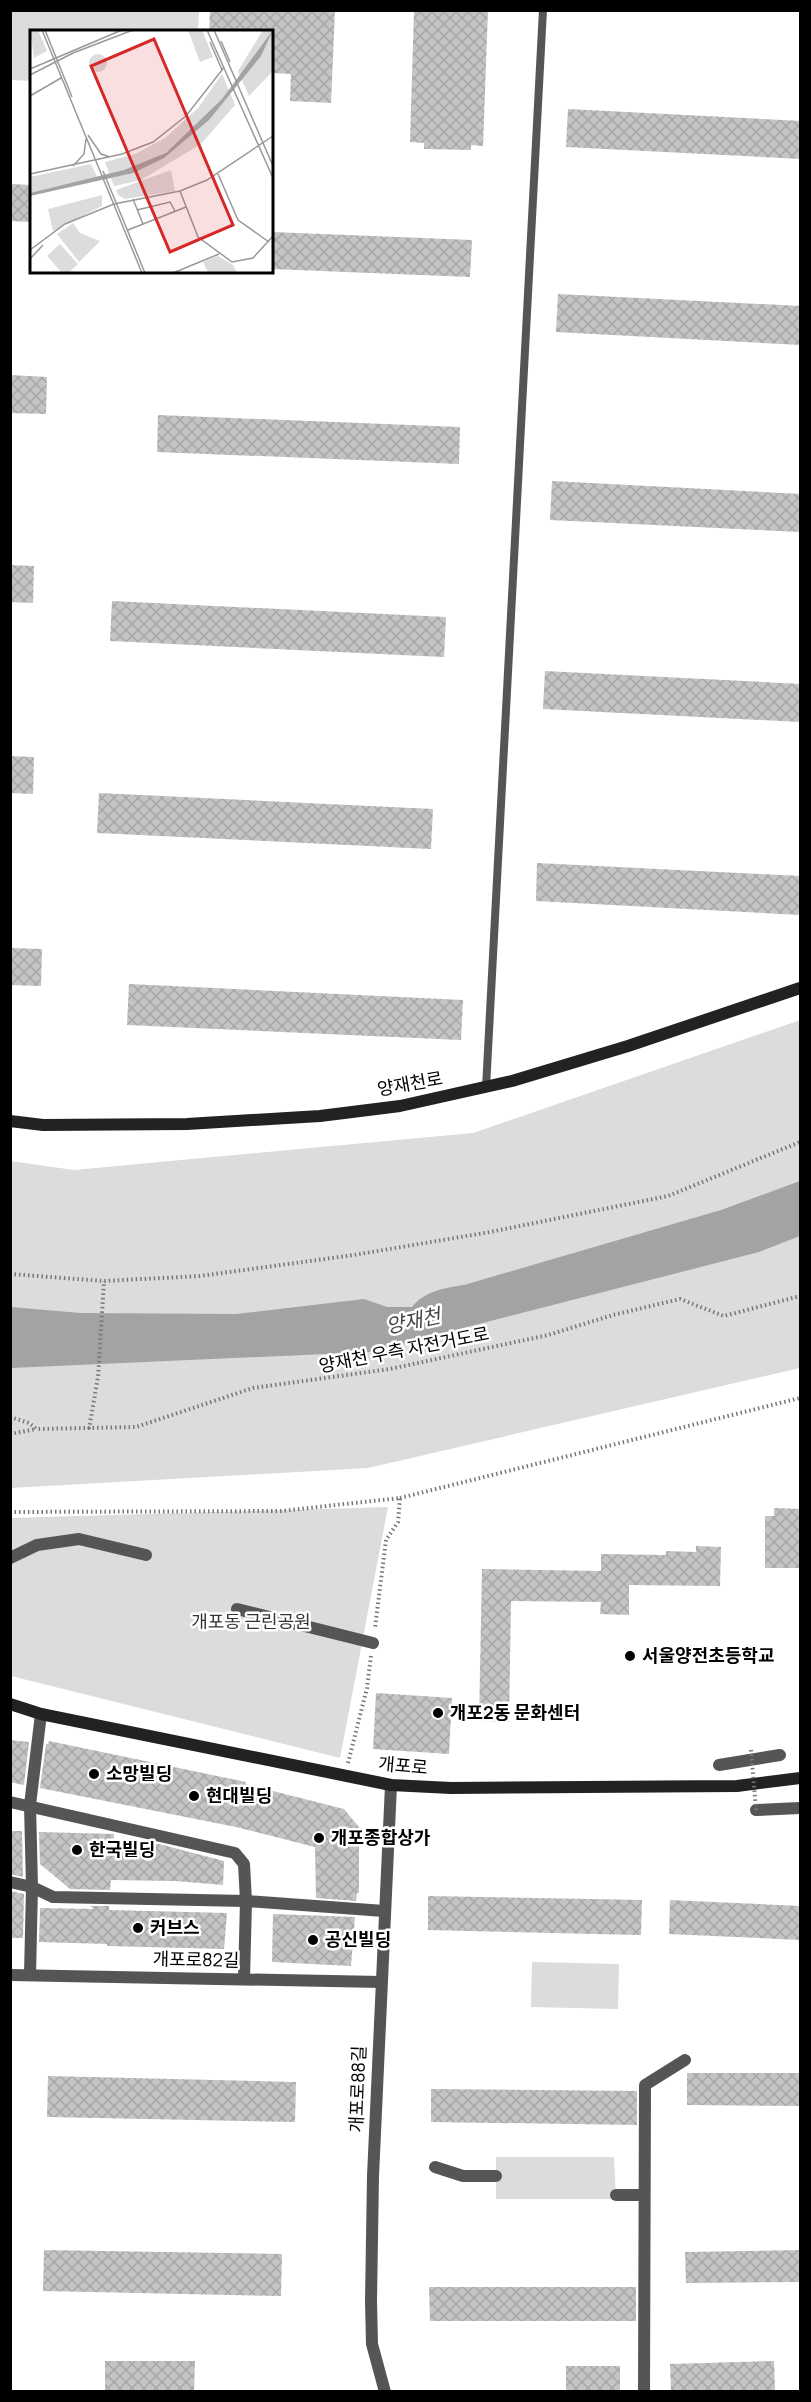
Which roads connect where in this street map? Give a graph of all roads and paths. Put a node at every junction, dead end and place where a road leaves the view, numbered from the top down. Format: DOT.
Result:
graph roads {
  1 [pos="543,10"];
  2 [pos="801,988"];
  3 [pos="486,1088"];
  4 [pos="10,1121"];
  5 [pos="801,1142"];
  6 [pos="10,1274"];
  7 [pos="104,1281"];
  8 [pos="801,1296"];
  9 [pos="801,1398"];
  10 [pos="10,1417"];
  11 [pos="37,1429"];
  12 [pos="89,1429"];
  13 [pos="10,1434"];
  14 [pos="400,1498"];
  15 [pos="10,1512"];
  16 [pos="146,1555"];
  17 [pos="10,1558"];
  18 [pos="237,1609"];
  19 [pos="373,1644"];
  20 [pos="10,1704"];
  21 [pos="41,1714"];
  22 [pos="780,1755"];
  23 [pos="751,1756"];
  24 [pos="347,1764"];
  25 [pos="719,1765"];
  26 [pos="801,1778"];
  27 [pos="391,1785"];
  28 [pos="10,1802"];
  29 [pos="30,1805"];
  30 [pos="801,1808"];
  31 [pos="756,1810"];
  32 [pos="10,1882"];
  33 [pos="32,1887"];
  34 [pos="246,1901"];
  35 [pos="384,1911"];
  36 [pos="10,1975"];
  37 [pos="30,1975"];
  38 [pos="244,1979"];
  39 [pos="381,1982"];
  40 [pos="685,2061"];
  41 [pos="435,2167"];
  42 [pos="496,2176"];
  43 [pos="616,2195"];
  44 [pos="645,2195"];
  45 [pos="385,2391"];
  46 [pos="644,2391"];
  1 -- 3 [label="lane"];
  2 -- 3 [label="street, 양재천로"];
  3 -- 4 [label="street, 양재천로"];
  5 -- 7 [label="path"];
  6 -- 7 [label="path"];
  7 -- 12 [label="path"];
  8 -- 12 [label="path, 양재천 우측 자전거도로"];
  9 -- 14 [label="path"];
  10 -- 11 [label="path, 양재천 우측 자전거도로"];
  11 -- 12 [label="path, 양재천 우측 자전거도로"];
  11 -- 13 [label="path"];
  14 -- 15 [label="path"];
  14 -- 19 [label="path"];
  16 -- 17 [label="street"];
  18 -- 19 [label="street"];
  19 -- 24 [label="path"];
  20 -- 21 [label="street, 개포로"];
  21 -- 27 [label="street, 개포로"];
  21 -- 29 [label="street"];
  22 -- 23 [label="street"];
  23 -- 25 [label="street"];
  23 -- 31 [label="path, bridge"];
  26 -- 27 [label="street, 개포로"];
  27 -- 35 [label="street, 개포로88길"];
  28 -- 29 [label="street"];
  29 -- 33 [label="street"];
  29 -- 34 [label="street"];
  30 -- 31 [label="street"];
  32 -- 33 [label="street"];
  33 -- 34 [label="street"];
  33 -- 37 [label="street"];
  34 -- 35 [label="street"];
  34 -- 38 [label="street"];
  35 -- 39 [label="street, 개포로88길"];
  36 -- 37 [label="street, 개포로82길"];
  37 -- 38 [label="street, 개포로82길"];
  38 -- 39 [label="street, 개포로82길"];
  39 -- 45 [label="street, 개포로88길"];
  40 -- 44 [label="street"];
  41 -- 42 [label="street"];
  43 -- 44 [label="street"];
  44 -- 46 [label="street"];
}
